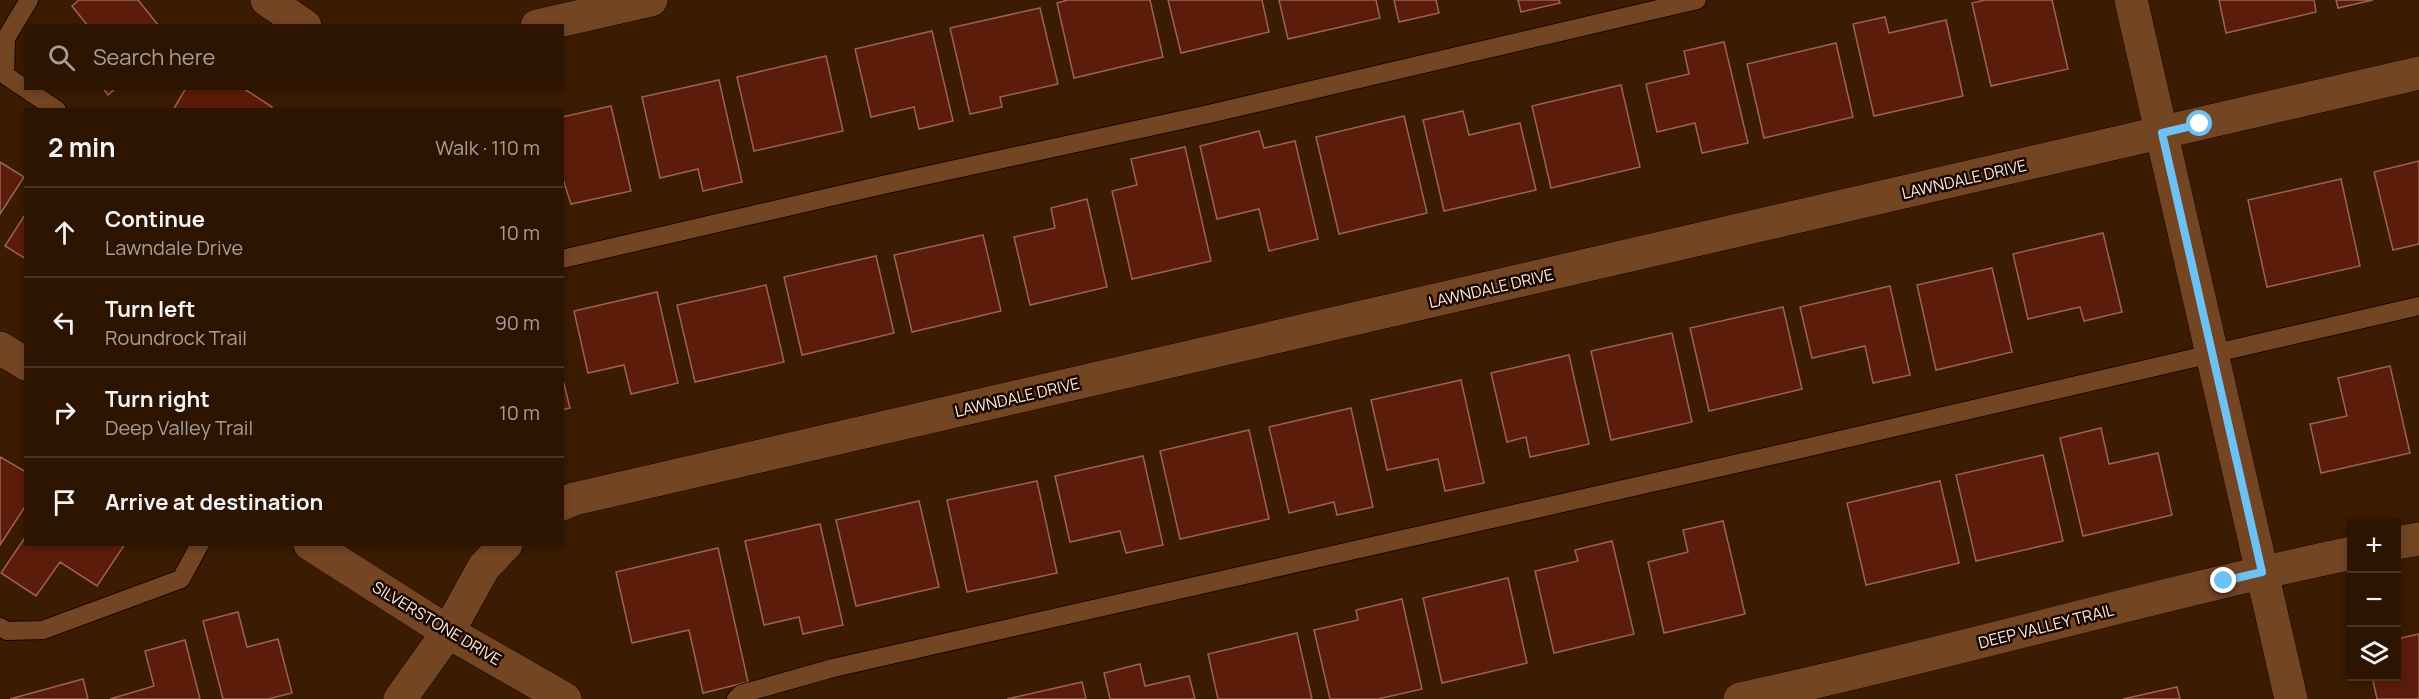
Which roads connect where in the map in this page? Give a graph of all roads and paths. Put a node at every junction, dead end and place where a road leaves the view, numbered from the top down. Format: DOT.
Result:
graph roads {
  1 [pos="30,0"];
  2 [pos="267,0"];
  3 [pos="651,0"];
  4 [pos="1696,0"];
  5 [pos="2131,0"];
  6 [pos="303,24"];
  7 [pos="546,24"];
  8 [pos="2419,73"];
  9 [pos="24,88"];
  10 [pos="27,90"];
  11 [pos="54,108"];
  12 [pos="2162,133"];
  13 [pos="564,259"];
  14 [pos="2419,306"];
  15 [pos="0,348"];
  16 [pos="2212,354"];
  17 [pos="24,363"];
  18 [pos="564,503"];
  19 [pos="2419,539"];
  20 [pos="2401,542"];
  21 [pos="200,546"];
  22 [pos="313,546"];
  23 [pos="504,546"];
  24 [pos="2347,554"];
  25 [pos="2262,572"];
  26 [pos="0,627"];
  27 [pos="448,632"];
  28 [pos="399,699"];
  29 [pos="565,699"];
  30 [pos="736,699"];
  31 [pos="1740,699"];
  32 [pos="2291,699"];
  1 -- 9 [label="lane"];
  2 -- 6 [label="street"];
  3 -- 7 [label="street"];
  4 -- 13 [label="lane"];
  5 -- 12 [label="street"];
  8 -- 12 [label="street, LAWNDALE DRIVE"];
  10 -- 11 [label="lane"];
  12 -- 16 [label="street"];
  12 -- 18 [label="street, LAWNDALE DRIVE"];
  14 -- 16 [label="lane"];
  15 -- 17 [label="street"];
  16 -- 25 [label="street"];
  16 -- 30 [label="lane"];
  19 -- 20 [label="street"];
  21 -- 26 [label="lane"];
  22 -- 27 [label="street, SILVERSTONE DRIVE"];
  23 -- 27 [label="street"];
  24 -- 25 [label="street, DEEP VALLEY TRAIL"];
  25 -- 31 [label="street, DEEP VALLEY TRAIL"];
  25 -- 32 [label="street"];
  27 -- 28 [label="street"];
  27 -- 29 [label="street, SILVERSTONE DRIVE"];
}
